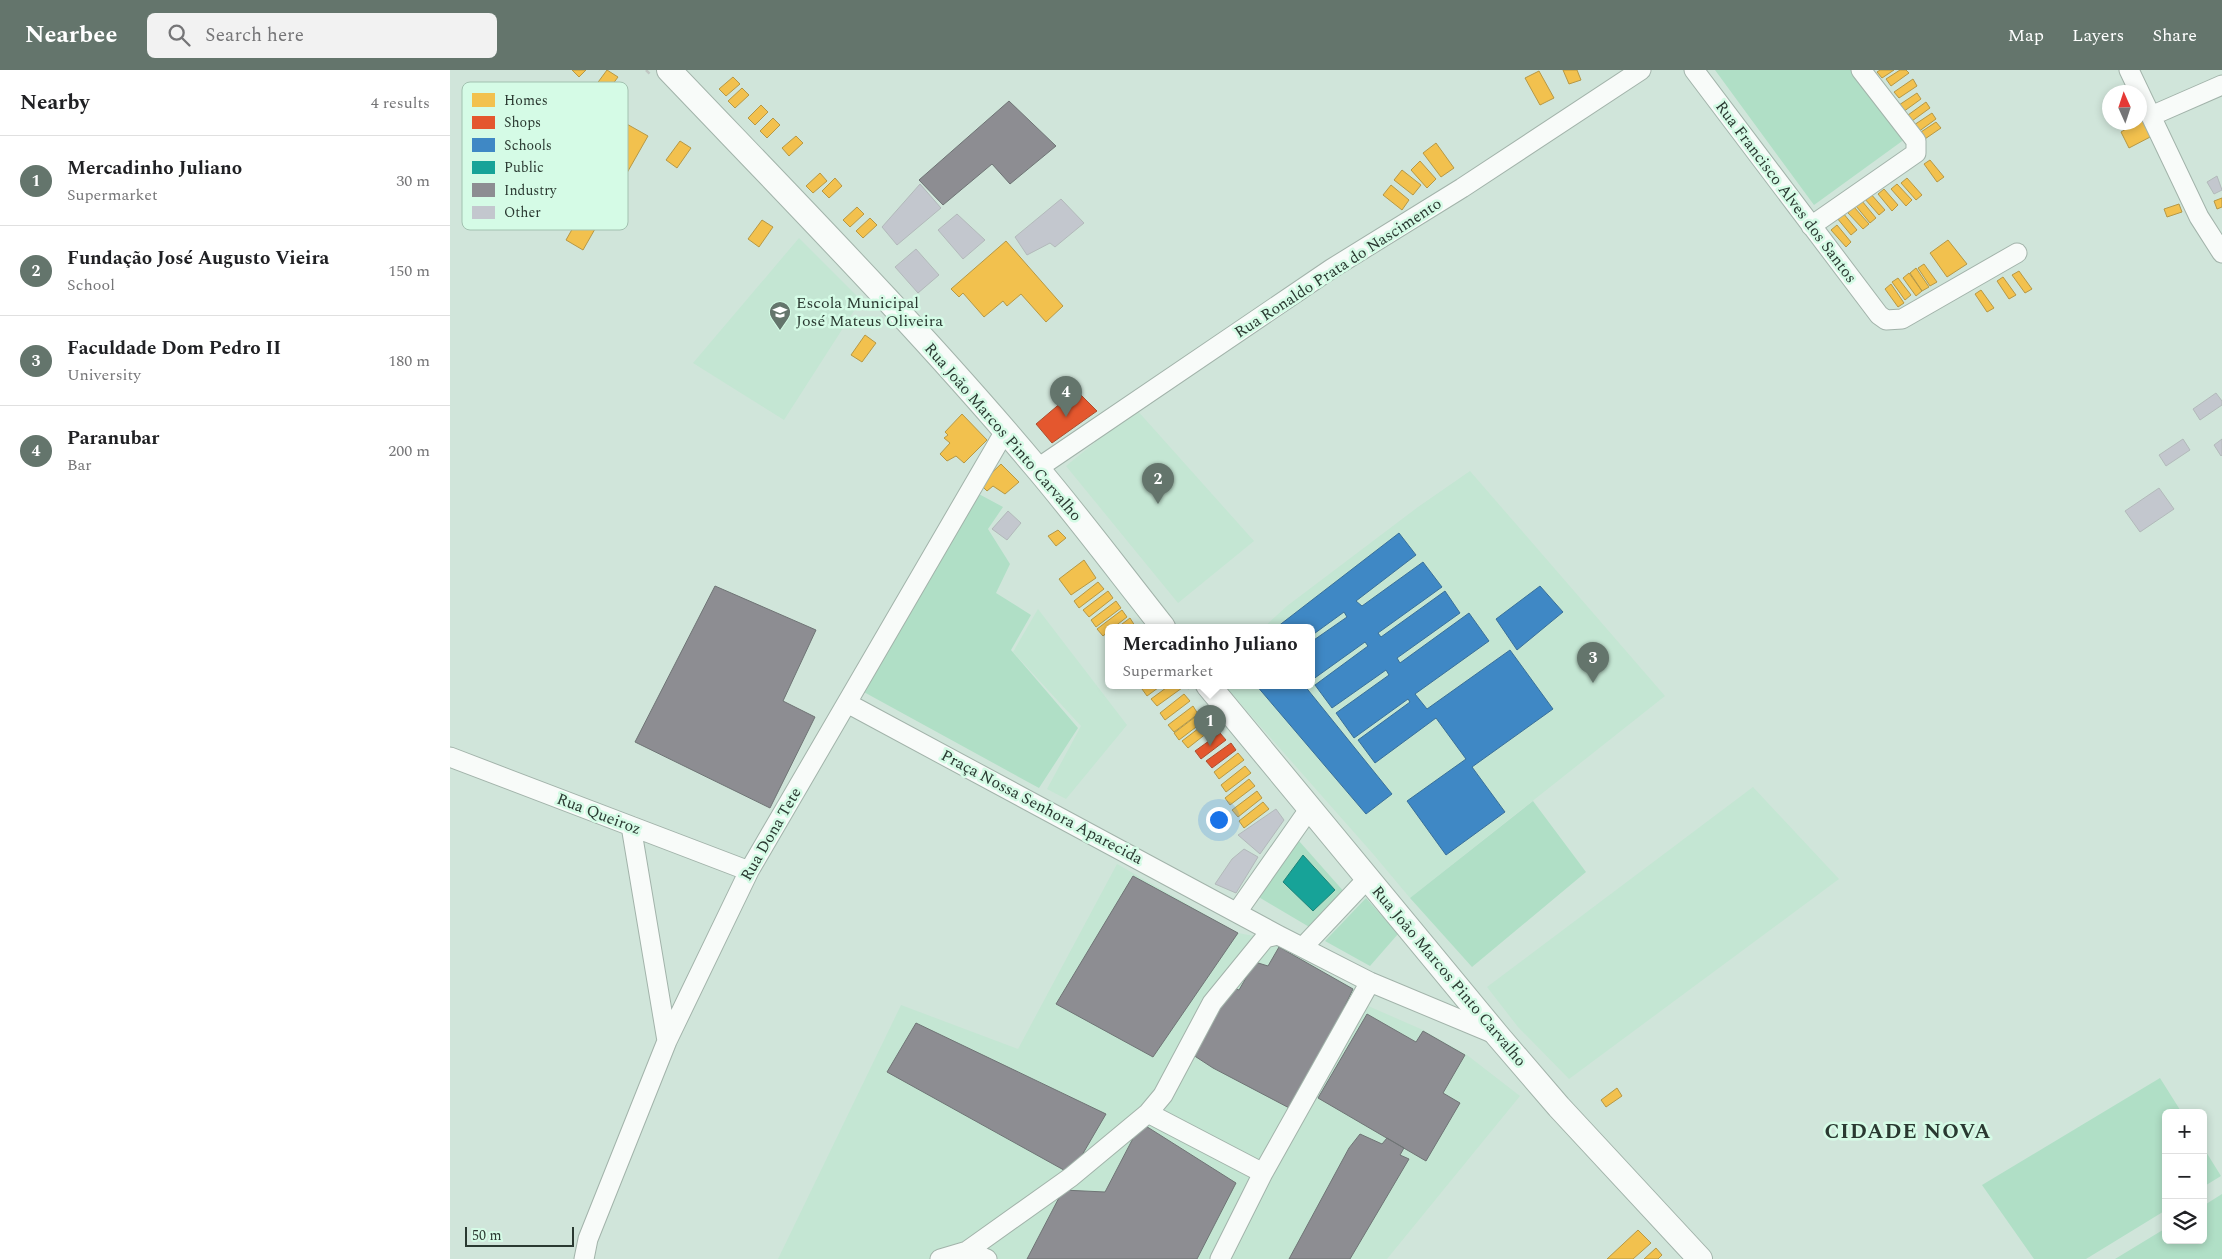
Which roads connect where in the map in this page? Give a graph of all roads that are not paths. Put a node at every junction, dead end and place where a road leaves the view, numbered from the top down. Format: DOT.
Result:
graph roads {
  1 [pos="668,70"];
  2 [pos="1641,70"];
  3 [pos="1694,70"];
  4 [pos="1861,70"];
  5 [pos="2129,70"];
  6 [pos="2222,85"];
  7 [pos="2151,116"];
  8 [pos="1811,226"];
  9 [pos="2017,253"];
  10 [pos="2222,253"];
  11 [pos="1005,430"];
  12 [pos="1038,468"];
  13 [pos="1161,624"];
  14 [pos="1211,689"];
  15 [pos="847,703"];
  16 [pos="450,757"];
  17 [pos="1310,808"];
  18 [pos="631,826"];
  19 [pos="749,871"];
  20 [pos="1368,878"];
  21 [pos="1237,912"];
  22 [pos="1278,935"];
  23 [pos="1303,947"];
  24 [pos="1370,982"];
  25 [pos="1498,1036"];
  26 [pos="667,1041"];
  27 [pos="1148,1113"];
  28 [pos="1263,1173"];
  29 [pos="967,1251"];
  30 [pos="584,1259"];
  31 [pos="940,1259"];
  32 [pos="987,1259"];
  33 [pos="1220,1259"];
  34 [pos="1700,1259"];
  1 -- 11 [label="main road, Rua João Marcos Pinto Carvalho"];
  2 -- 12 [label="street, Rua Ronaldo Prata do Nascimento"];
  3 -- 8 [label="street, Rua Francisco Alves dos Santos"];
  4 -- 8 [label="street"];
  5 -- 7 [label="street"];
  6 -- 7 [label="street"];
  7 -- 10 [label="street"];
  8 -- 9 [label="street, Rua Francisco Alves dos Santos"];
  11 -- 12 [label="main road, Rua João Marcos Pinto Carvalho"];
  11 -- 15 [label="street, Rua Dona Tete"];
  12 -- 13 [label="main road, Rua João Marcos Pinto Carvalho"];
  14 -- 17 [label="main road, Rua João Marcos Pinto Carvalho"];
  15 -- 19 [label="street, Rua Dona Tete"];
  15 -- 21 [label="street, Praça Nossa Senhora Aparecida"];
  16 -- 18 [label="street, Rua Queiroz"];
  17 -- 20 [label="main road, Rua João Marcos Pinto Carvalho"];
  17 -- 21 [label="street"];
  18 -- 19 [label="street, Rua Queiroz"];
  18 -- 26 [label="street"];
  19 -- 26 [label="street, Rua Dona Tete"];
  20 -- 23 [label="street"];
  20 -- 25 [label="main road, Rua João Marcos Pinto Carvalho"];
  21 -- 22 [label="street, Praça Nossa Senhora Aparecida"];
  22 -- 23 [label="street, Praça Nossa Senhora Aparecida"];
  22 -- 27 [label="street"];
  23 -- 24 [label="street, Praça Nossa Senhora Aparecida"];
  24 -- 25 [label="street, Praça Nossa Senhora Aparecida"];
  24 -- 28 [label="street"];
  25 -- 34 [label="main road, Rua João Marcos Pinto Carvalho"];
  26 -- 30 [label="street, Rua Dona Tete"];
  27 -- 28 [label="street"];
  27 -- 29 [label="street"];
  28 -- 33 [label="street"];
  29 -- 31 [label="street"];
  29 -- 32 [label="street"];
}
